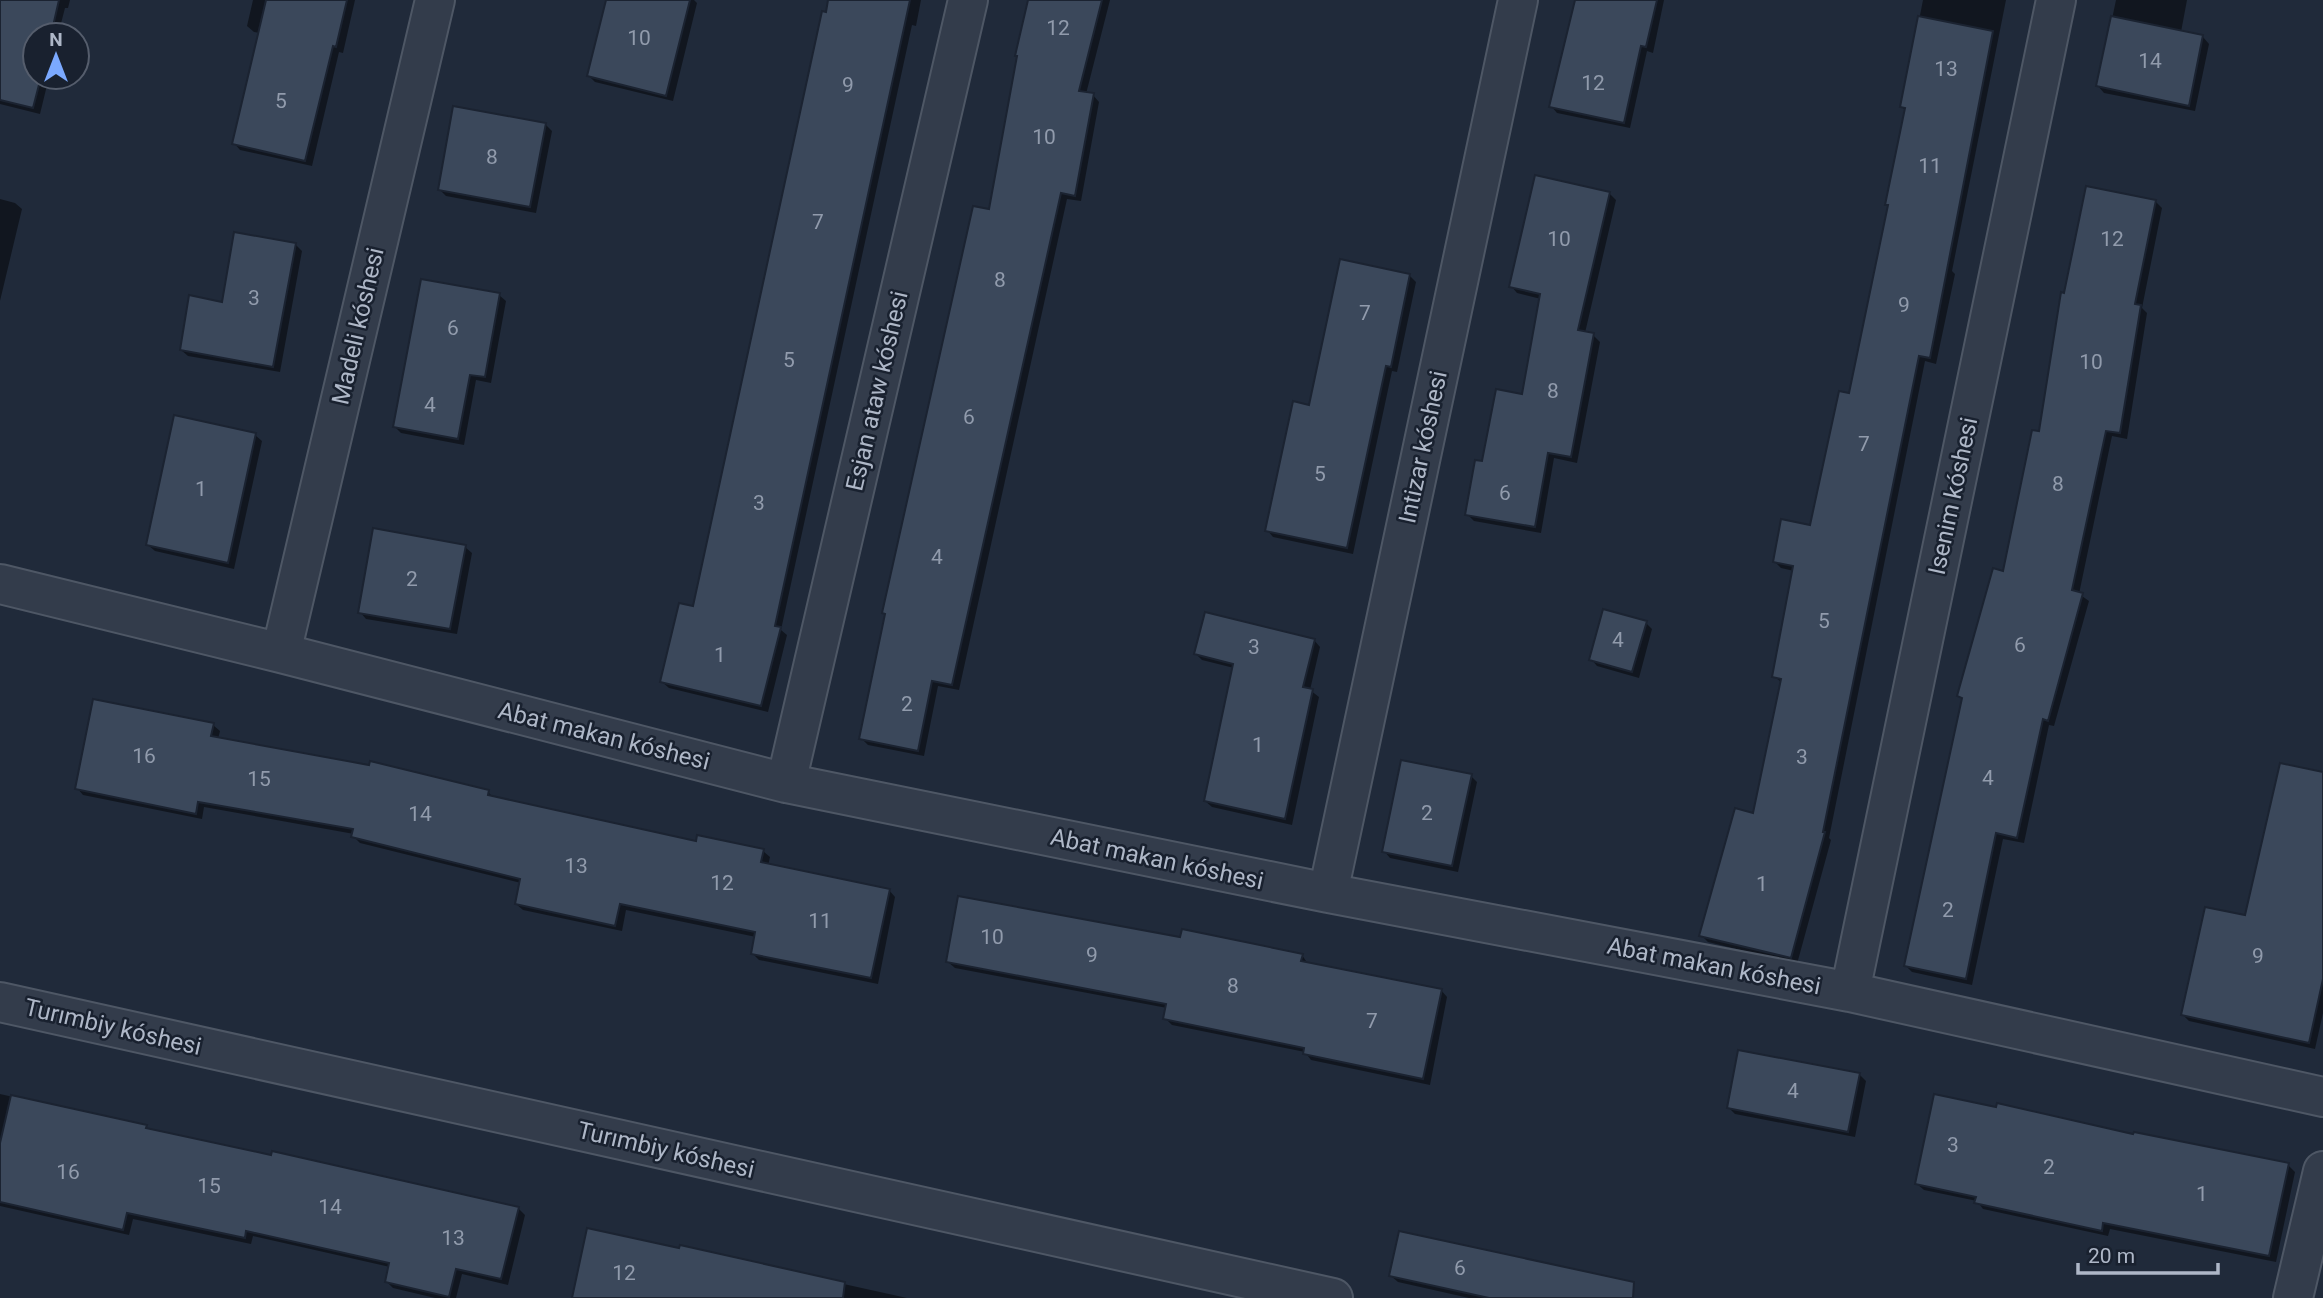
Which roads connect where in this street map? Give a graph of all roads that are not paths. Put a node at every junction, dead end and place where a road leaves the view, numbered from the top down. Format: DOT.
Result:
graph roads {
  1 [pos="435,0"];
  2 [pos="968,0"];
  3 [pos="1518,0"];
  4 [pos="2056,0"];
  5 [pos="0,584"];
  6 [pos="281,653"];
  7 [pos="786,783"];
  8 [pos="1328,893"];
  9 [pos="1850,992"];
  10 [pos="0,1002"];
  11 [pos="2323,1097"];
  12 [pos="2323,1171"];
  13 [pos="1333,1298"];
  14 [pos="2294,1298"];
  1 -- 6 [label="street, Madeli kóshesi"];
  2 -- 7 [label="street, Esjan ataw kóshesi"];
  3 -- 8 [label="street, Intizar kóshesi"];
  4 -- 9 [label="street, Isenim kóshesi"];
  5 -- 6 [label="street, Abat makan kóshesi"];
  6 -- 7 [label="street, Abat makan kóshesi"];
  7 -- 8 [label="street, Abat makan kóshesi"];
  8 -- 9 [label="street, Abat makan kóshesi"];
  9 -- 11 [label="street, Abat makan kóshesi"];
  10 -- 13 [label="street, Turımbiy kóshesi"];
  12 -- 14 [label="street"];
}
